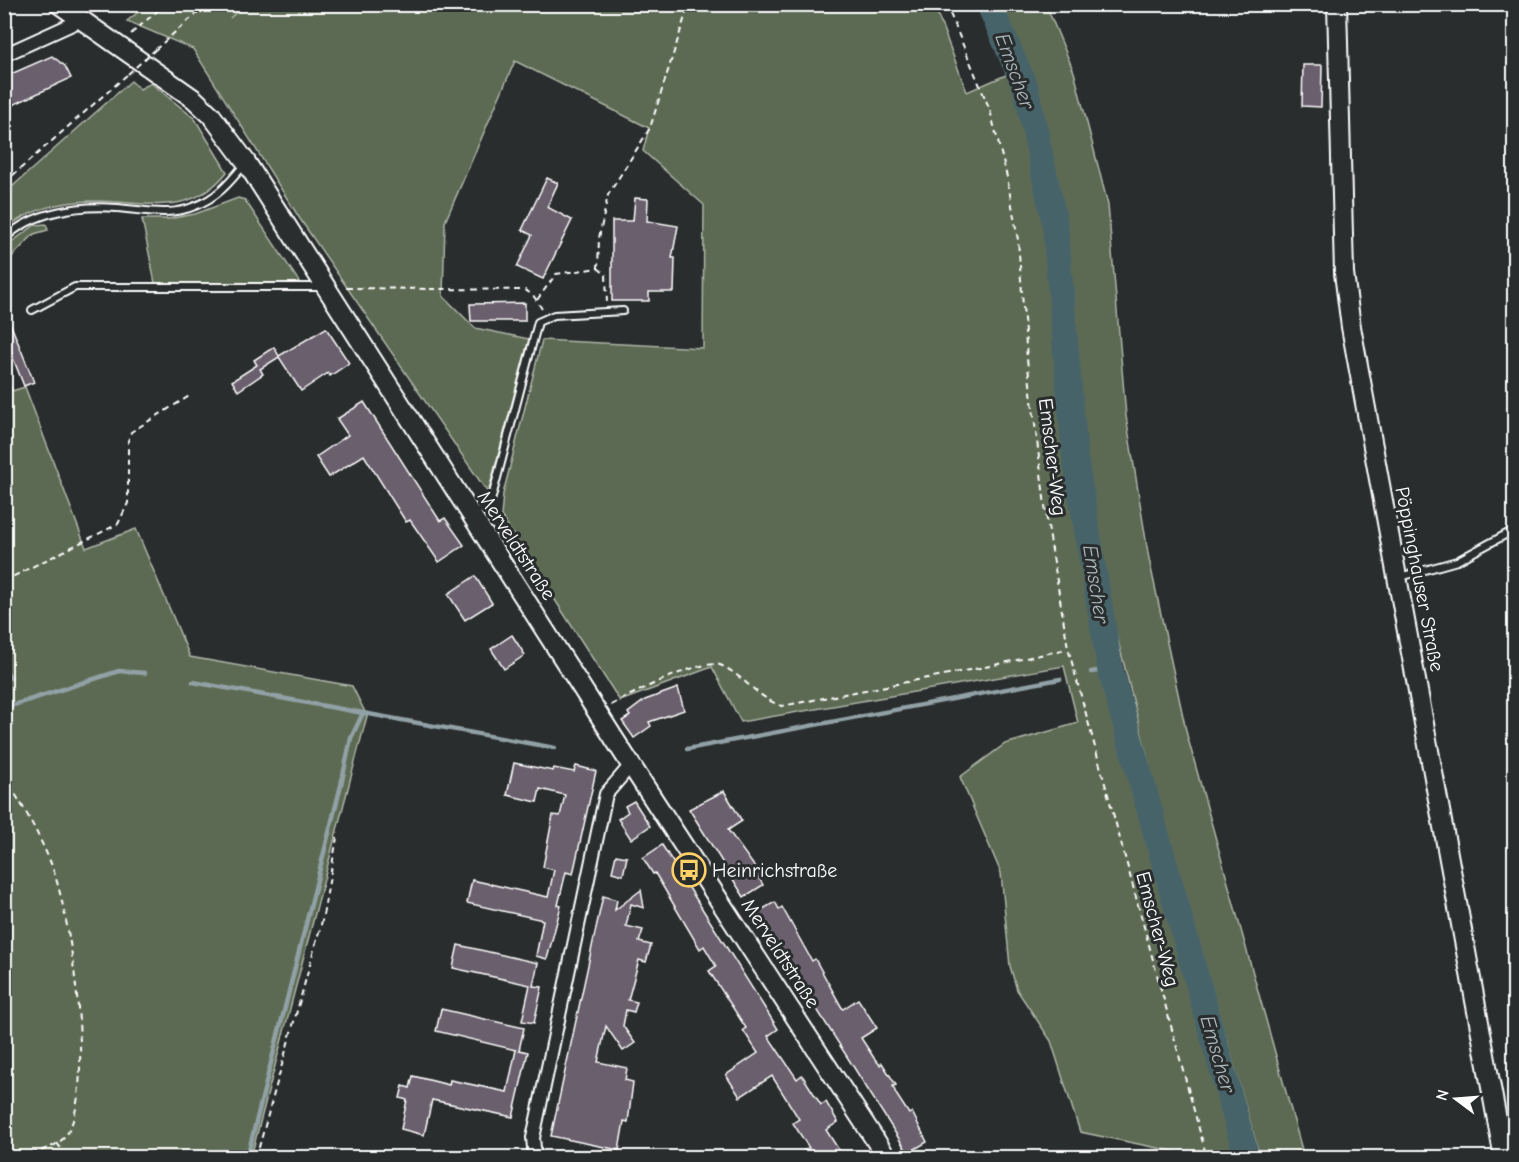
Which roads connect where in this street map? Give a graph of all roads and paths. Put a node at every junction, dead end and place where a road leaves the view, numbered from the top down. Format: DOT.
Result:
graph roads {
  1 [pos="59,4"];
  2 [pos="165,4"];
  3 [pos="207,4"];
  4 [pos="689,4"];
  5 [pos="946,4"];
  6 [pos="1338,4"];
  7 [pos="81,20"];
  8 [pos="118,46"];
  9 [pos="4,55"];
  10 [pos="246,162"];
  11 [pos="4,183"];
  12 [pos="4,239"];
  13 [pos="598,268"];
  14 [pos="324,287"];
  15 [pos="537,300"];
  16 [pos="32,310"];
  17 [pos="623,311"];
  18 [pos="608,312"];
  19 [pos="546,316"];
  20 [pos="191,395"];
  21 [pos="471,516"];
  22 [pos="1515,530"];
  23 [pos="1397,578"];
  24 [pos="4,581"];
  25 [pos="1068,648"];
  26 [pos="598,712"];
  27 [pos="631,765"];
  28 [pos="4,777"];
  29 [pos="338,832"];
  30 [pos="57,1143"];
  31 [pos="377,1153"];
  32 [pos="4,1157"];
  33 [pos="68,1158"];
  34 [pos="256,1158"];
  35 [pos="320,1158"];
  36 [pos="535,1158"];
  37 [pos="886,1158"];
  38 [pos="1207,1158"];
  39 [pos="1504,1158"];
  1 -- 7 [label="main road, Merveldtstraße"];
  2 -- 8 [label="path"];
  3 -- 11 [label="path, bridge"];
  4 -- 13 [label="path"];
  5 -- 25 [label="path, Emscher-Weg"];
  6 -- 23 [label="main road, Pöppinghauser Straße"];
  7 -- 8 [label="main road, Merveldtstraße"];
  7 -- 9 [label="street"];
  8 -- 10 [label="main road, Merveldtstraße"];
  10 -- 12 [label="lane"];
  10 -- 14 [label="main road, Merveldtstraße"];
  13 -- 15 [label="path"];
  13 -- 18 [label="path"];
  14 -- 15 [label="path"];
  14 -- 16 [label="lane"];
  14 -- 21 [label="main road, Merveldtstraße"];
  15 -- 19 [label="path"];
  17 -- 18 [label="lane"];
  18 -- 19 [label="lane"];
  19 -- 21 [label="lane"];
  20 -- 24 [label="path"];
  21 -- 26 [label="main road, Merveldtstraße"];
  22 -- 23 [label="lane"];
  23 -- 39 [label="main road, Pöppinghauser Straße"];
  25 -- 26 [label="path"];
  25 -- 38 [label="path, Emscher-Weg"];
  26 -- 27 [label="main road, Merveldtstraße"];
  27 -- 36 [label="street"];
  27 -- 37 [label="main road, Merveldtstraße"];
  28 -- 30 [label="path"];
  29 -- 34 [label="path"];
  30 -- 32 [label="path"];
  30 -- 33 [label="path"];
  31 -- 35 [label="path"];
}
